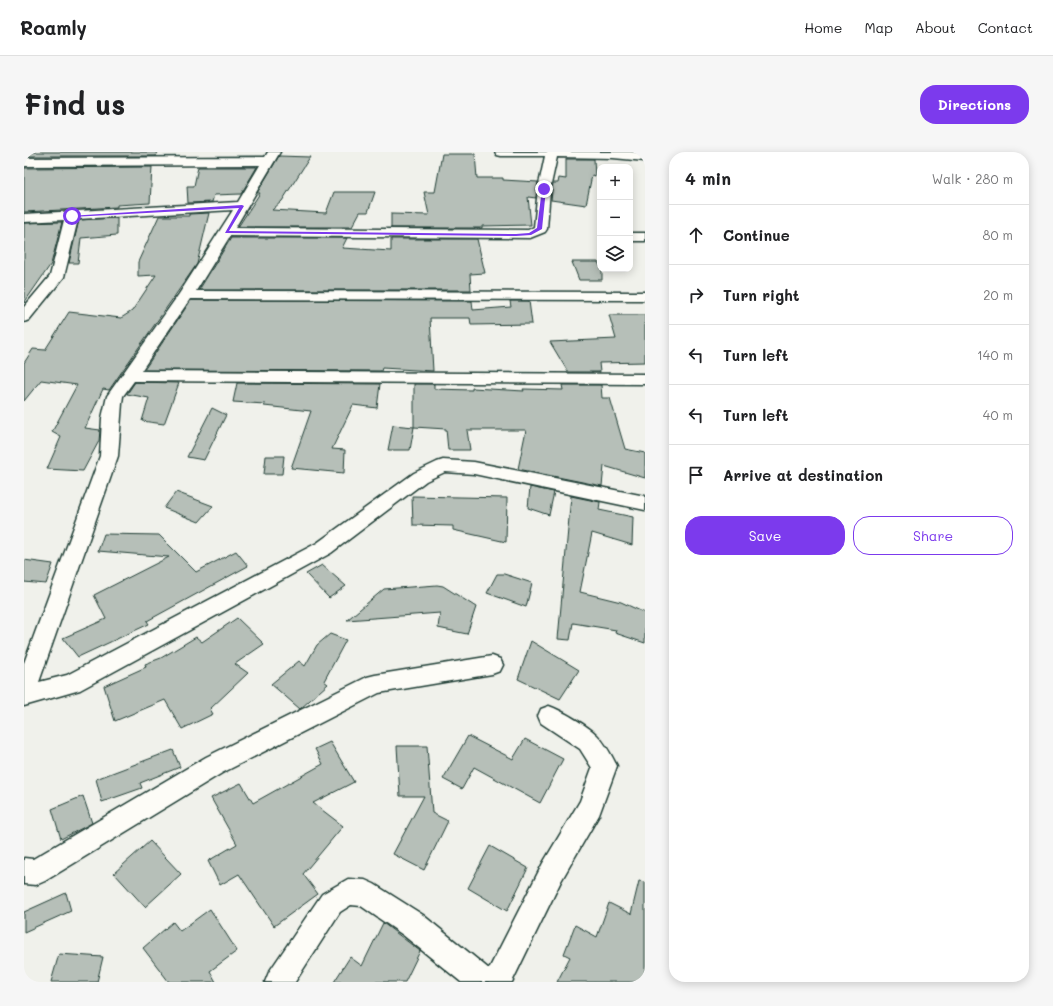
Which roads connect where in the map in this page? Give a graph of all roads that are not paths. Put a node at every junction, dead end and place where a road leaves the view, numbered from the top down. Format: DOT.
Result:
graph roads {
  1 [pos="51,152"];
  2 [pos="501,152"];
  3 [pos="552,153"];
  4 [pos="271,156"];
  5 [pos="182,157"];
  6 [pos="645,158"];
  7 [pos="24,162"];
  8 [pos="42,162"];
  9 [pos="242,206"];
  10 [pos="72,216"];
  11 [pos="24,218"];
  12 [pos="226,232"];
  13 [pos="633,237"];
  14 [pos="645,237"];
  15 [pos="186,294"];
  16 [pos="645,296"];
  17 [pos="24,317"];
  18 [pos="130,376"];
  19 [pos="645,379"];
  20 [pos="645,503"];
  21 [pos="492,665"];
  22 [pos="24,693"];
  23 [pos="24,696"];
  24 [pos="549,716"];
  25 [pos="24,871"];
  26 [pos="279,982"];
  27 [pos="483,982"];
  28 [pos="497,982"];
  1 -- 8 [label="street"];
  2 -- 3 [label="street"];
  3 -- 6 [label="street"];
  3 -- 12 [label="street"];
  4 -- 5 [label="street"];
  4 -- 9 [label="street"];
  5 -- 8 [label="street"];
  7 -- 8 [label="street"];
  9 -- 10 [label="street"];
  9 -- 12 [label="street"];
  10 -- 11 [label="street"];
  10 -- 17 [label="street"];
  12 -- 15 [label="street"];
  13 -- 14 [label="street"];
  15 -- 16 [label="street"];
  15 -- 18 [label="street"];
  18 -- 19 [label="street"];
  18 -- 22 [label="street"];
  20 -- 23 [label="street"];
  21 -- 25 [label="street"];
  24 -- 28 [label="street"];
  26 -- 27 [label="street"];
}
